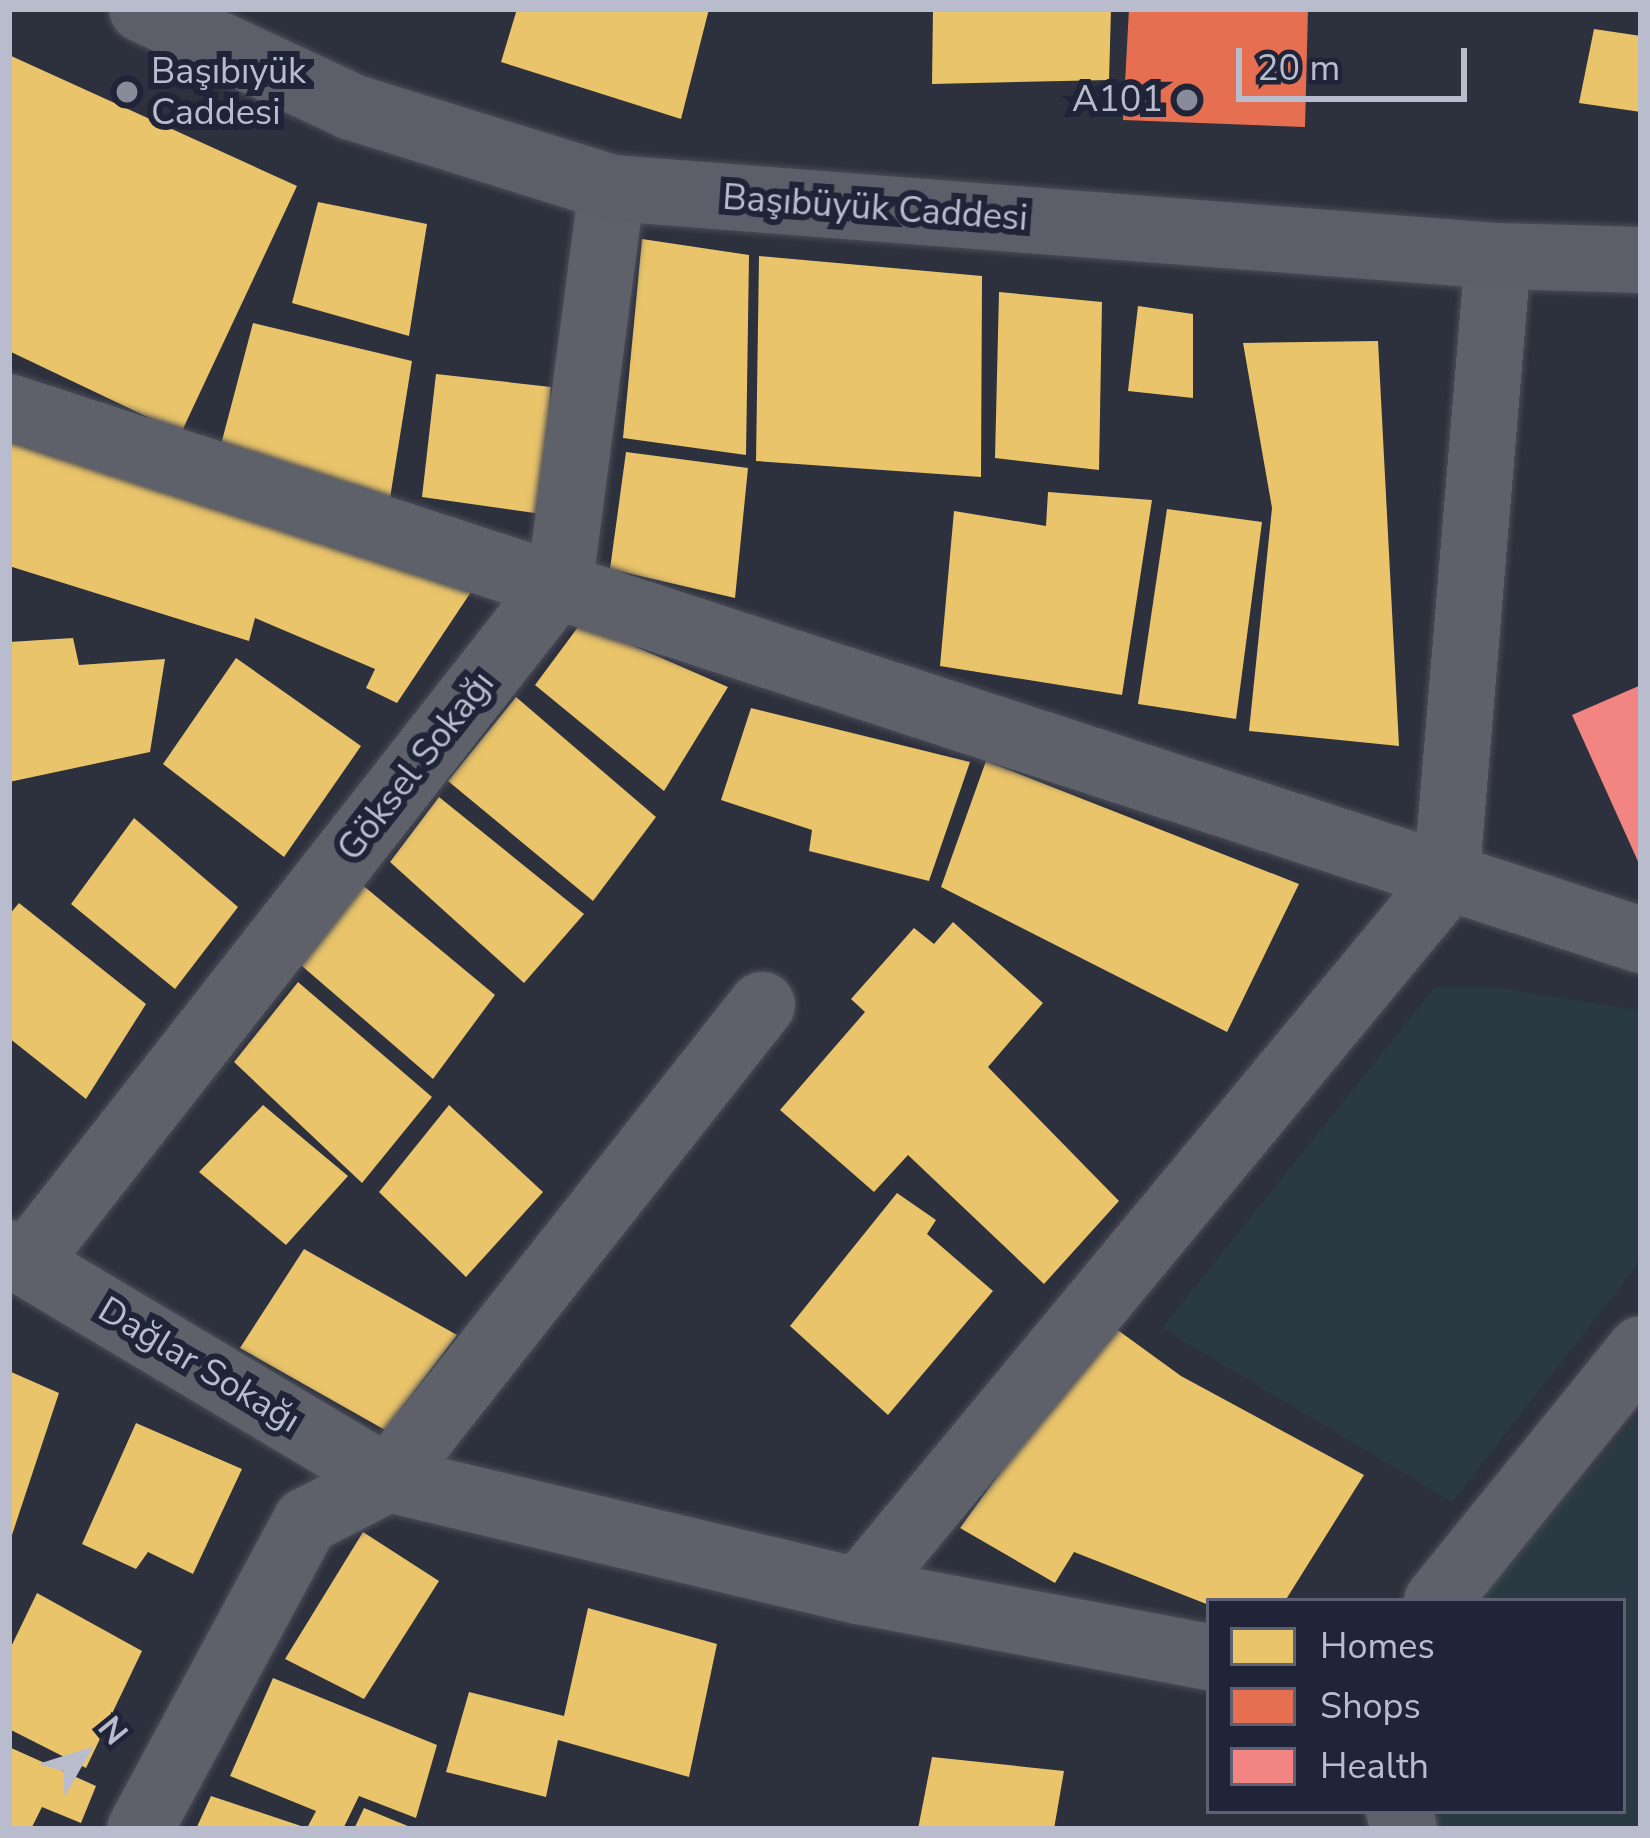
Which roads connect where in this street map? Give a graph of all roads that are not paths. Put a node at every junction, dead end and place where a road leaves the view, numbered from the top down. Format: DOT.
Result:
graph roads {
  1 [pos="142,9"];
  2 [pos="612,188"];
  3 [pos="1498,256"];
  4 [pos="1641,260"];
  5 [pos="9,407"];
  6 [pos="560,582"];
  7 [pos="1446,882"];
  8 [pos="1641,940"];
  9 [pos="762,1006"];
  10 [pos="18,1257"];
  11 [pos="1641,1349"];
  12 [pos="388,1479"];
  13 [pos="859,1591"];
  14 [pos="1439,1598"];
  15 [pos="1206,1657"];
  16 [pos="140,1829"];
  1 -- 2 [label="main road, Başıbüyük Caddesi"];
  2 -- 3 [label="main road, Başıbüyük Caddesi"];
  2 -- 6 [label="street"];
  3 -- 4 [label="main road, Başıbüyük Caddesi"];
  3 -- 7 [label="street"];
  5 -- 6 [label="street"];
  6 -- 7 [label="street"];
  6 -- 10 [label="street, Göksel Sokağı"];
  7 -- 8 [label="street"];
  7 -- 13 [label="street"];
  9 -- 12 [label="street"];
  10 -- 12 [label="street, Dağlar Sokağı"];
  11 -- 14 [label="street"];
  12 -- 13 [label="street, Dağlar Sokağı"];
  12 -- 16 [label="street"];
  13 -- 15 [label="street, Dağlar Sokağı"];
}
